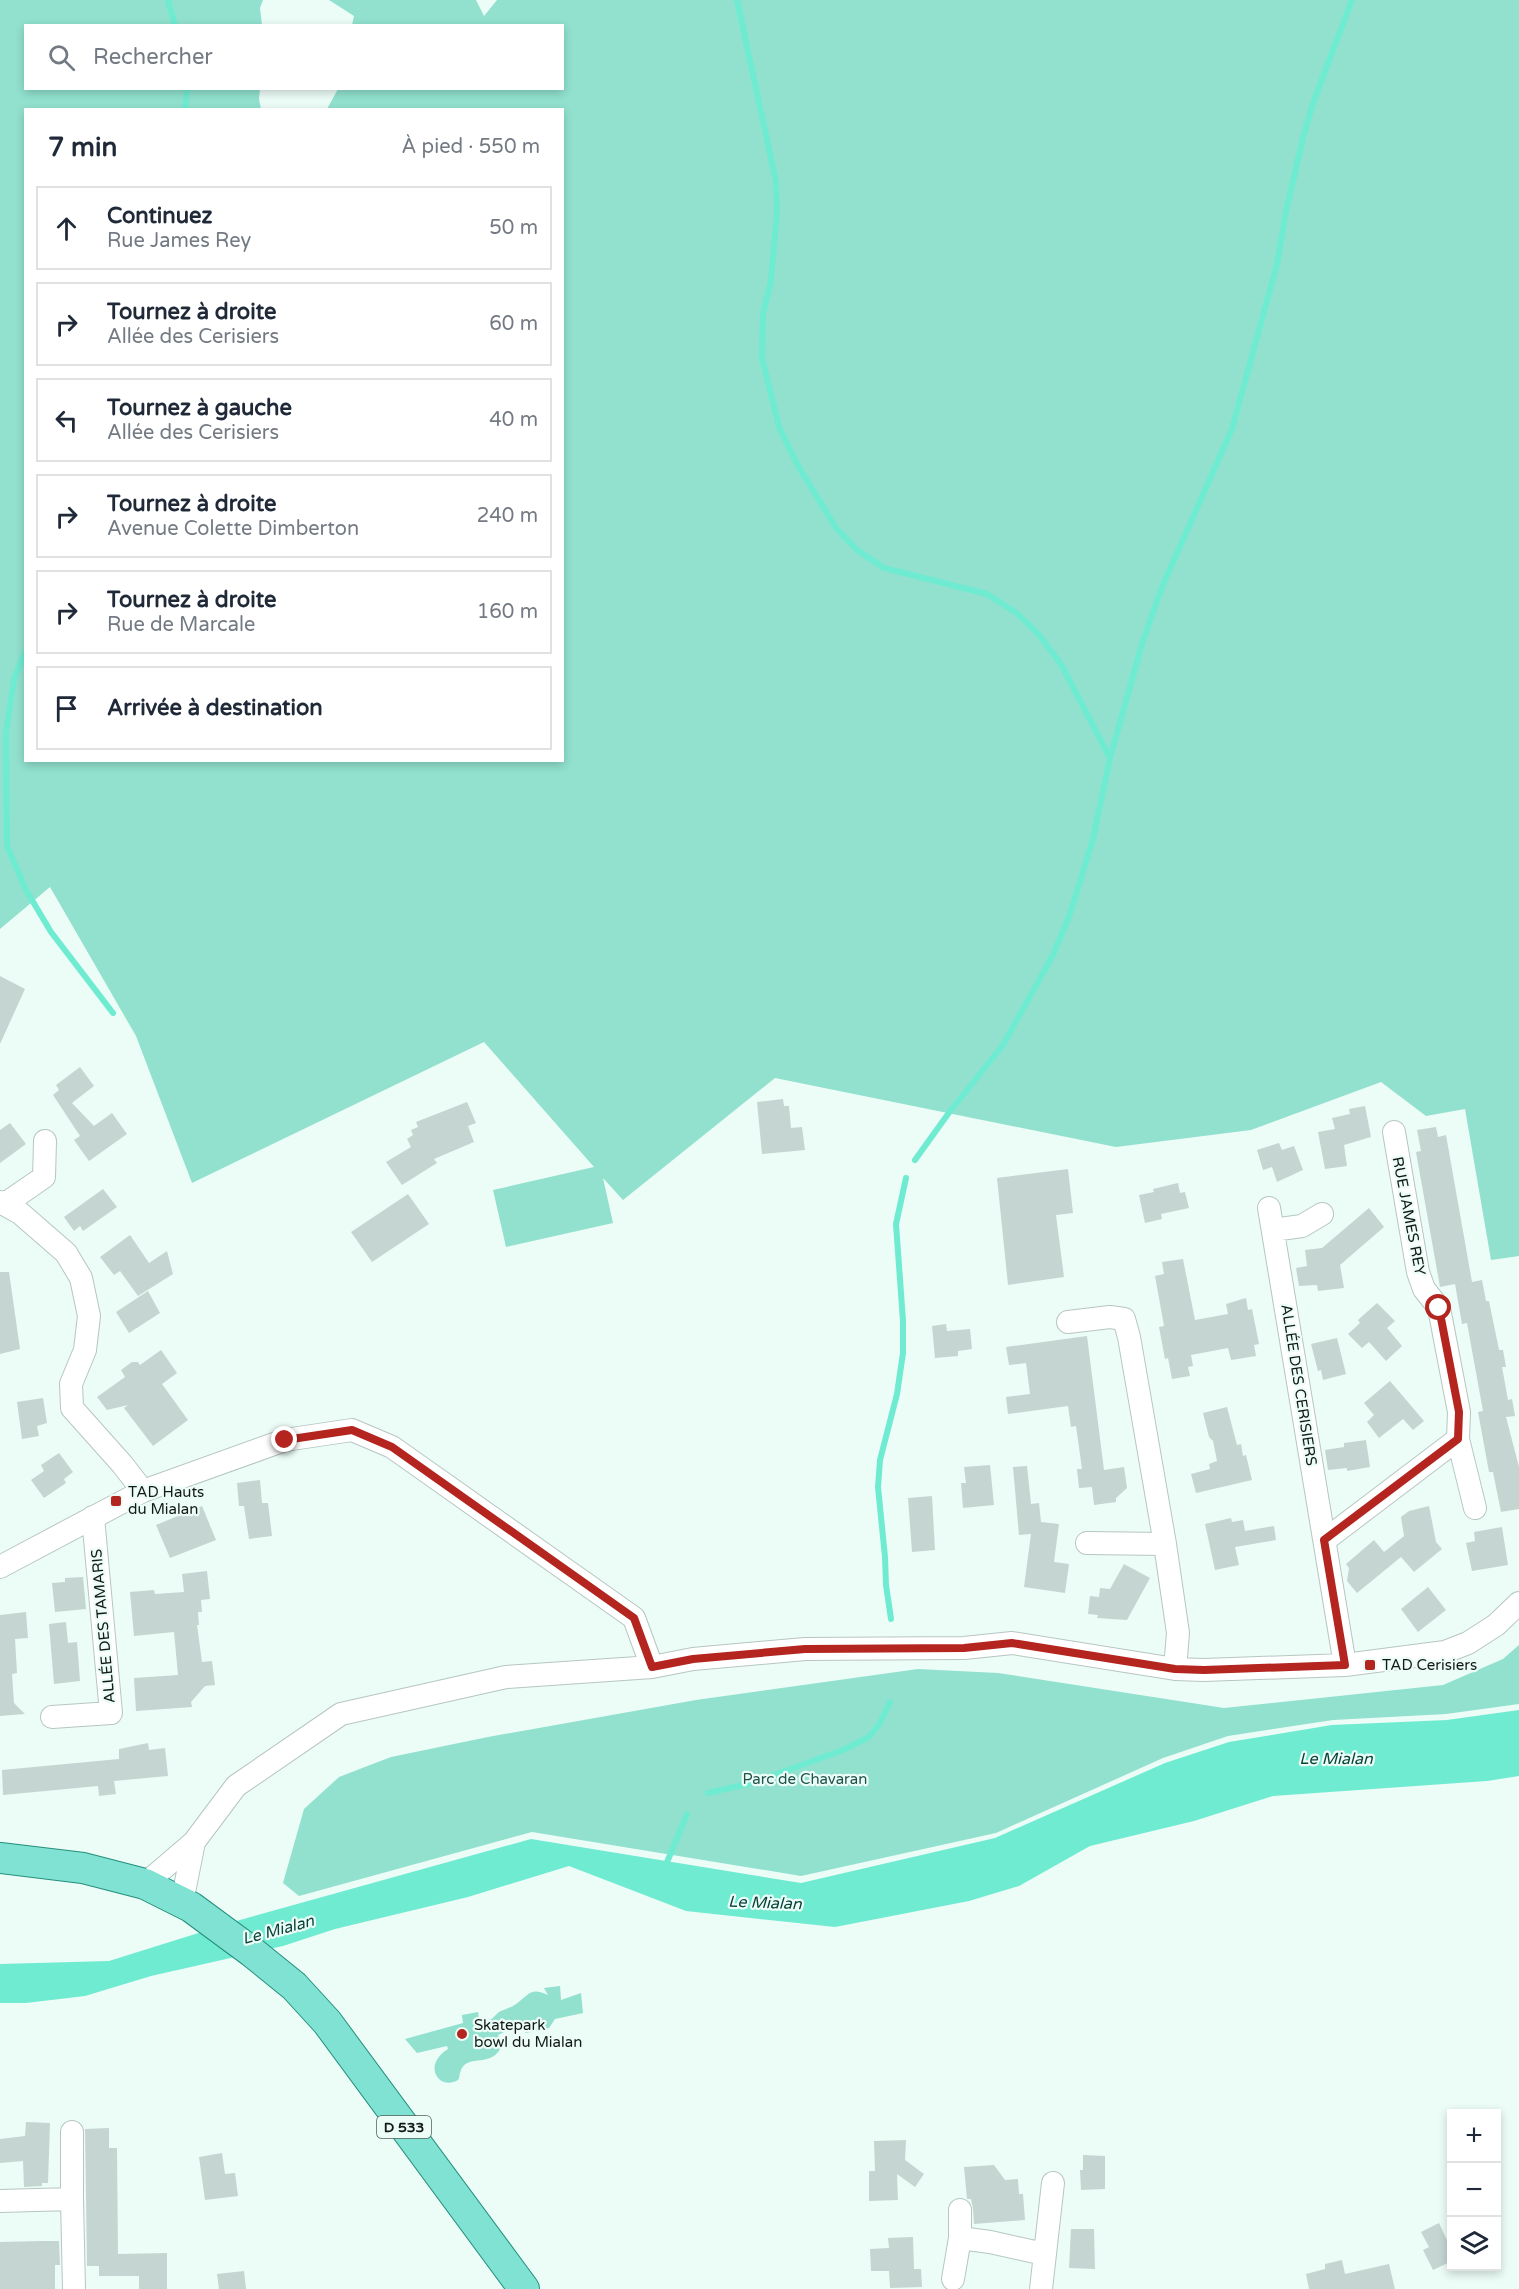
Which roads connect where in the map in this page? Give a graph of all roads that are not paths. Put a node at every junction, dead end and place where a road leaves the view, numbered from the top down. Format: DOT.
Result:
graph roads {
  1 [pos="1394,1132"];
  2 [pos="45,1141"];
  3 [pos="3,1203"];
  4 [pos="1269,1208"];
  5 [pos="1322,1214"];
  6 [pos="1273,1230"];
  7 [pos="1068,1322"];
  8 [pos="1458,1439"];
  9 [pos="143,1491"];
  10 [pos="1475,1508"];
  11 [pos="93,1517"];
  12 [pos="1324,1540"];
  13 [pos="1086,1543"];
  14 [pos="1165,1544"];
  15 [pos="0,1567"];
  16 [pos="1519,1604"];
  17 [pos="1345,1665"];
  18 [pos="652,1667"];
  19 [pos="1175,1669"];
  20 [pos="52,1718"];
  21 [pos="194,1842"];
  22 [pos="0,1858"];
  23 [pos="145,1884"];
  24 [pos="186,1905"];
  25 [pos="72,2133"];
  26 [pos="1053,2183"];
  27 [pos="72,2199"];
  28 [pos="0,2201"];
  29 [pos="960,2210"];
  30 [pos="960,2238"];
  31 [pos="1044,2254"];
  32 [pos="952,2279"];
  33 [pos="517,2283"];
  34 [pos="74,2289"];
  35 [pos="1041,2289"];
  1 -- 8 [label="street, RUE JAMES REY"];
  2 -- 3 [label="street"];
  3 -- 9 [label="street"];
  4 -- 6 [label="street, ALLÉE DES CERISIERS"];
  5 -- 6 [label="street"];
  6 -- 12 [label="street, ALLÉE DES CERISIERS"];
  7 -- 14 [label="street"];
  8 -- 10 [label="street, RUE JAMES REY"];
  8 -- 12 [label="street"];
  9 -- 11 [label="street"];
  9 -- 18 [label="street"];
  11 -- 15 [label="street"];
  11 -- 20 [label="street, ALLÉE DES TAMARIS"];
  12 -- 17 [label="street, ALLÉE DES CERISIERS"];
  13 -- 14 [label="street"];
  14 -- 19 [label="street"];
  16 -- 17 [label="street"];
  17 -- 19 [label="street"];
  18 -- 19 [label="street"];
  18 -- 21 [label="street"];
  21 -- 23 [label="street"];
  21 -- 24 [label="street"];
  22 -- 23 [label="main road, D 533"];
  23 -- 24 [label="main road, D 533"];
  24 -- 33 [label="main road, D 533"];
  25 -- 27 [label="street"];
  26 -- 31 [label="street"];
  27 -- 28 [label="street"];
  27 -- 34 [label="street"];
  29 -- 30 [label="street"];
  30 -- 31 [label="street"];
  30 -- 32 [label="street"];
  31 -- 35 [label="street"];
}
